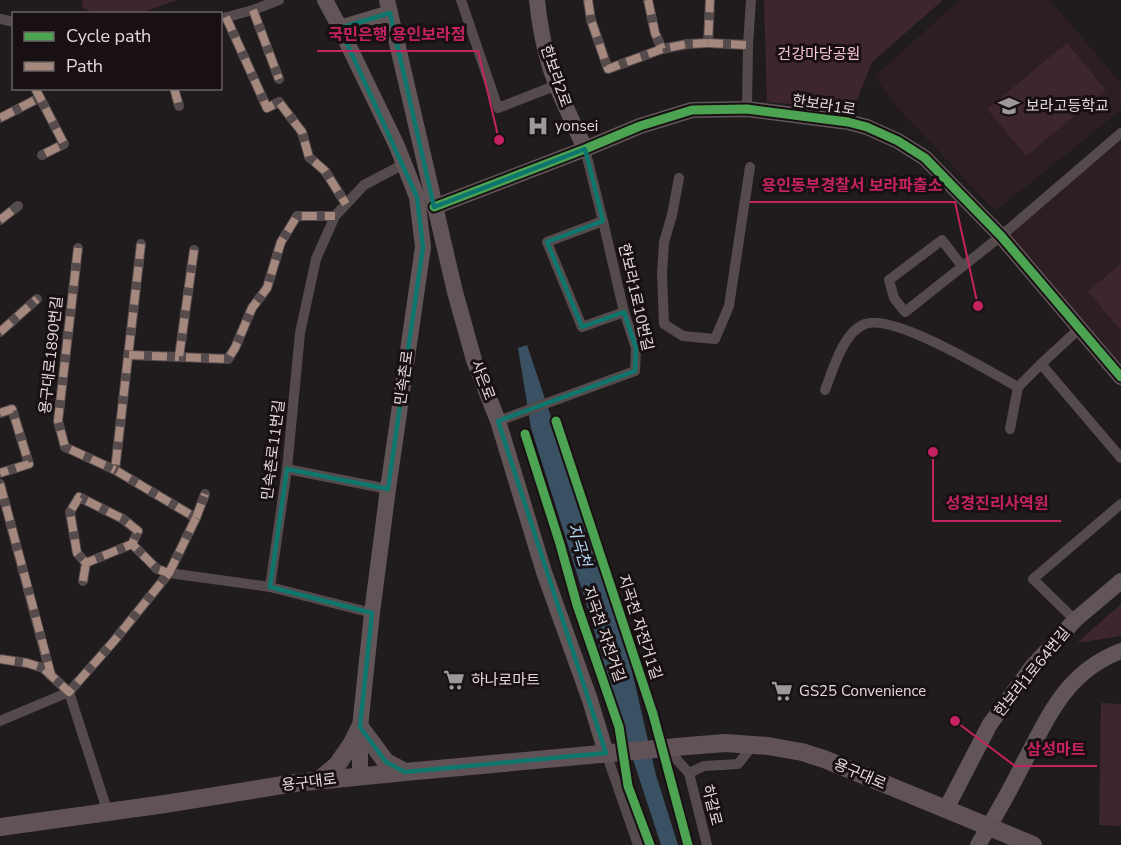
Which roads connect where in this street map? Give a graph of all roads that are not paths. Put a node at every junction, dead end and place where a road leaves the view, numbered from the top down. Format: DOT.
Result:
graph roads {
  1 [pos="279,0"];
  2 [pos="325,0"];
  3 [pos="461,0"];
  4 [pos="537,0"];
  5 [pos="588,0"];
  6 [pos="648,0"];
  7 [pos="710,0"];
  8 [pos="751,0"];
  9 [pos="389,7"];
  10 [pos="253,10"];
  11 [pos="224,18"];
  12 [pos="340,28"];
  13 [pos="708,43"];
  14 [pos="748,45"];
  15 [pos="662,49"];
  16 [pos="279,79"];
  17 [pos="557,85"];
  18 [pos="175,90"];
  19 [pos="37,93"];
  20 [pos="179,106"];
  21 [pos="747,109"];
  22 [pos="0,118"];
  23 [pos="1121,133"];
  24 [pos="585,149"];
  25 [pos="42,155"];
  26 [pos="404,164"];
  27 [pos="750,167"];
  28 [pos="680,178"];
  29 [pos="346,204"];
  30 [pos="18,206"];
  31 [pos="434,207"];
  32 [pos="335,216"];
  33 [pos="0,220"];
  34 [pos="603,221"];
  35 [pos="1001,236"];
  36 [pos="141,244"];
  37 [pos="78,248"];
  38 [pos="194,250"];
  39 [pos="962,266"];
  40 [pos="37,299"];
  41 [pos="624,312"];
  42 [pos="1080,328"];
  43 [pos="0,332"];
  44 [pos="129,355"];
  45 [pos="179,357"];
  46 [pos="1041,364"];
  47 [pos="1121,376"];
  48 [pos="1018,387"];
  49 [pos="825,390"];
  50 [pos="0,413"];
  51 [pos="504,419"];
  52 [pos="1010,429"];
  53 [pos="1121,458"];
  54 [pos="287,469"];
  55 [pos="115,470"];
  56 [pos="0,473"];
  57 [pos="0,484"];
  58 [pos="388,489"];
  59 [pos="205,494"];
  60 [pos="1121,504"];
  61 [pos="196,518"];
  62 [pos="132,544"];
  63 [pos="86,563"];
  64 [pos="169,573"];
  65 [pos="83,581"];
  66 [pos="1121,581"];
  67 [pos="270,587"];
  68 [pos="372,613"];
  69 [pos="1075,620"];
  70 [pos="1121,651"];
  71 [pos="0,659"];
  72 [pos="51,676"];
  73 [pos="69,692"];
  74 [pos="0,721"];
  75 [pos="360,727"];
  76 [pos="753,745"];
  77 [pos="672,748"];
  78 [pos="613,752"];
  79 [pos="405,772"];
  80 [pos="689,773"];
  81 [pos="360,776"];
  82 [pos="318,781"];
  83 [pos="946,809"];
  84 [pos="108,813"];
  85 [pos="0,827"];
  86 [pos="638,845"];
  87 [pos="707,845"];
  88 [pos="978,845"];
  89 [pos="1033,845"];
  1 -- 10 [label="street"];
  2 -- 12 [label="street, 민속촌로"];
  3 -- 17 [label="street"];
  4 -- 17 [label="street, 한보라2로"];
  5 -- 15 [label="street"];
  6 -- 15 [label="street"];
  7 -- 13 [label="street"];
  8 -- 14 [label="street"];
  9 -- 12 [label="street"];
  9 -- 31 [label="street, 사은로"];
  10 -- 11 [label="street"];
  10 -- 16 [label="street"];
  11 -- 29 [label="street"];
  12 -- 26 [label="street, 민속촌로"];
  13 -- 14 [label="street"];
  13 -- 15 [label="street"];
  14 -- 21 [label="street"];
  17 -- 24 [label="street, 한보라2로"];
  18 -- 20 [label="street"];
  19 -- 22 [label="street"];
  19 -- 25 [label="street"];
  21 -- 24 [label="street, 한보라1로"];
  21 -- 35 [label="street, 한보라1로"];
  23 -- 35 [label="street"];
  24 -- 31 [label="street, 한보라1로"];
  24 -- 34 [label="street, 한보라1로10번길"];
  26 -- 29 [label="street, 민속촌로11번길"];
  26 -- 58 [label="street, 민속촌로"];
  27 -- 28 [label="street"];
  29 -- 32 [label="street, 민속촌로11번길"];
  30 -- 33 [label="street"];
  31 -- 51 [label="street, 사은로"];
  32 -- 45 [label="street"];
  32 -- 54 [label="street, 민속촌로11번길"];
  34 -- 41 [label="street, 한보라1로10번길"];
  34 -- 41 [label="street"];
  35 -- 39 [label="street"];
  35 -- 42 [label="street, 한보라1로"];
  36 -- 44 [label="street"];
  37 -- 55 [label="street, 용구대로1890번길"];
  38 -- 45 [label="street"];
  39 -- 39 [label="street"];
  40 -- 43 [label="street, 용구대로1890번길"];
  41 -- 51 [label="street, 한보라1로10번길"];
  42 -- 46 [label="street"];
  42 -- 47 [label="street, 한보라1로"];
  44 -- 45 [label="street"];
  44 -- 55 [label="street"];
  46 -- 48 [label="street"];
  46 -- 53 [label="street"];
  48 -- 49 [label="street"];
  48 -- 52 [label="street"];
  50 -- 56 [label="street, 용구대로1890번길"];
  51 -- 78 [label="street, 사은로"];
  54 -- 58 [label="street"];
  54 -- 67 [label="street, 민속촌로11번길"];
  55 -- 61 [label="street, 용구대로1890번길"];
  57 -- 72 [label="street"];
  58 -- 68 [label="street, 민속촌로"];
  59 -- 61 [label="street"];
  60 -- 69 [label="street"];
  61 -- 64 [label="street"];
  62 -- 63 [label="street"];
  62 -- 63 [label="street"];
  62 -- 64 [label="street"];
  63 -- 65 [label="street"];
  64 -- 67 [label="street"];
  64 -- 73 [label="street"];
  66 -- 69 [label="street, 한보라1로64번길"];
  67 -- 68 [label="street"];
  68 -- 75 [label="street, 민속촌로"];
  69 -- 83 [label="street, 한보라1로64번길"];
  70 -- 88 [label="street"];
  71 -- 72 [label="street"];
  72 -- 73 [label="street"];
  73 -- 74 [label="street"];
  73 -- 84 [label="street"];
  75 -- 79 [label="main road"];
  75 -- 81 [label="street, 민속촌로"];
  75 -- 82 [label="main road"];
  76 -- 77 [label="main road, 용구대로"];
  76 -- 80 [label="street"];
  76 -- 83 [label="main road, 용구대로"];
  77 -- 78 [label="main road, 용구대로"];
  77 -- 80 [label="street"];
  78 -- 79 [label="main road, 용구대로"];
  78 -- 86 [label="street"];
  79 -- 81 [label="main road, 용구대로"];
  80 -- 87 [label="street, 하갈로"];
  81 -- 82 [label="main road, 용구대로"];
  82 -- 84 [label="main road, 용구대로"];
  83 -- 89 [label="main road, 용구대로"];
  84 -- 85 [label="main road, 용구대로"];
}
